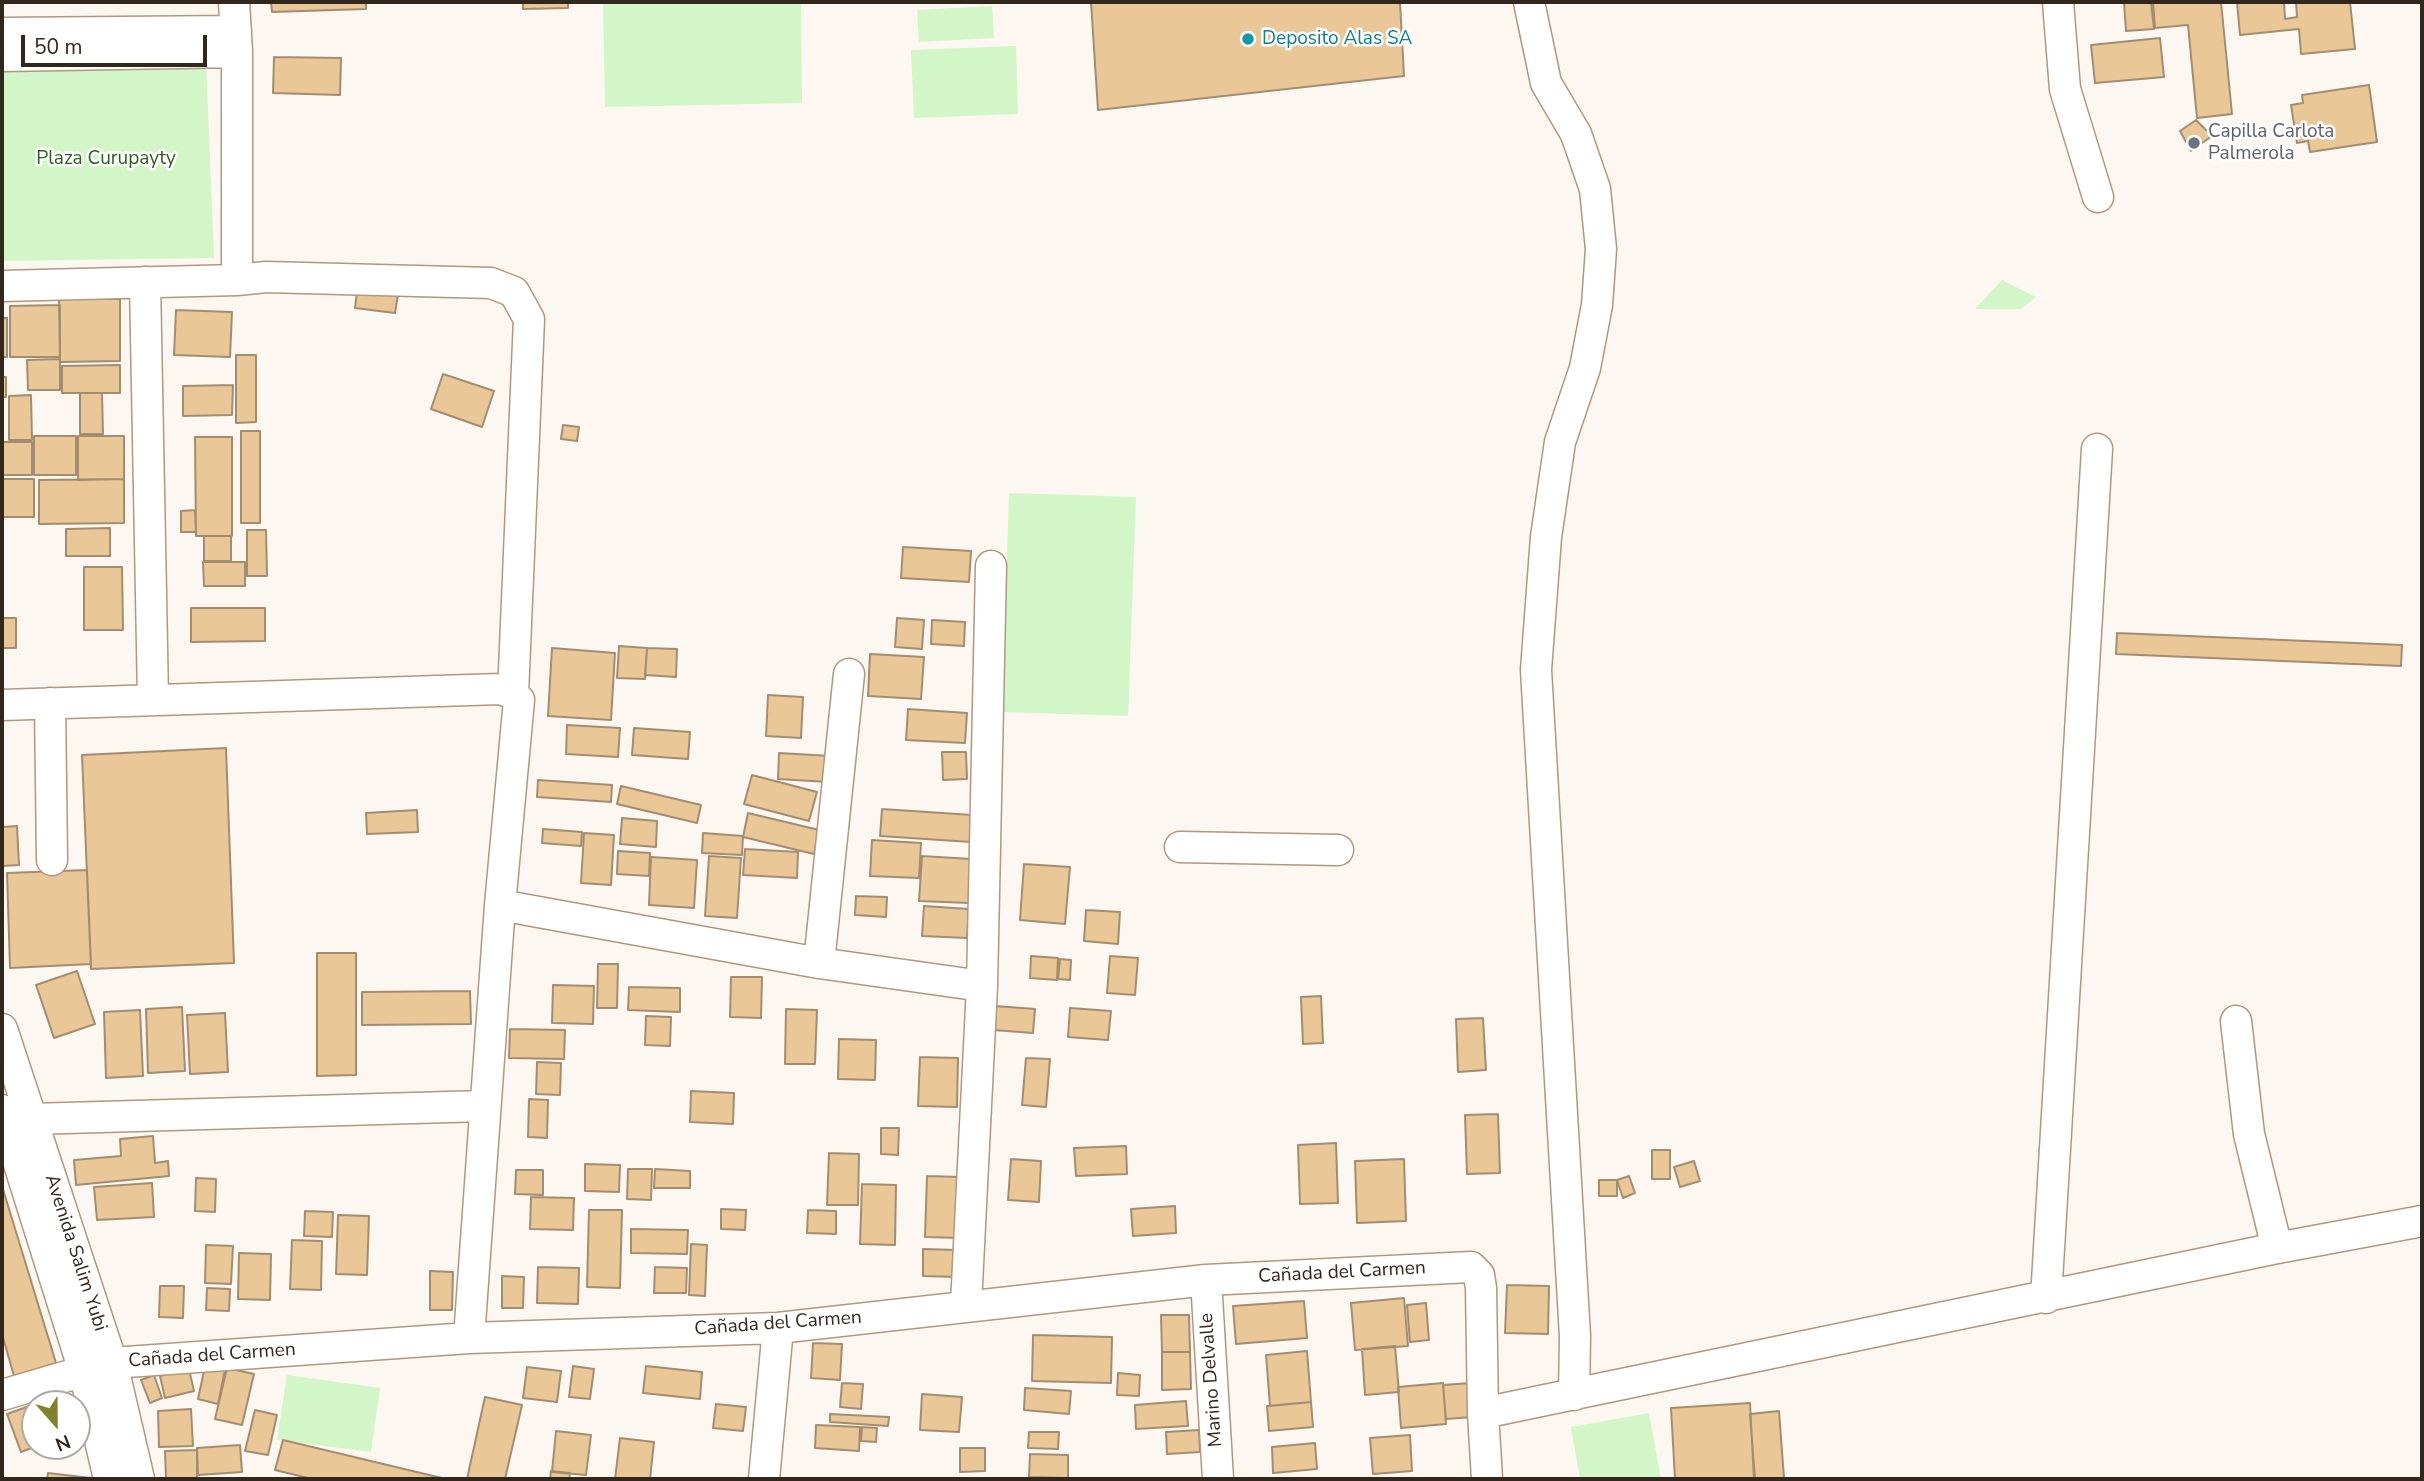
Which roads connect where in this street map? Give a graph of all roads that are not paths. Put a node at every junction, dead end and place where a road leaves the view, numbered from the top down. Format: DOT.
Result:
graph roads {
  1 [pos="234,2"];
  2 [pos="1529,2"];
  3 [pos="2058,2"];
  4 [pos="2,33"];
  5 [pos="237,42"];
  6 [pos="2,55"];
  7 [pos="2098,197"];
  8 [pos="237,280"];
  9 [pos="145,282"];
  10 [pos="2,286"];
  11 [pos="2096,449"];
  12 [pos="991,566"];
  13 [pos="849,674"];
  14 [pos="513,694"];
  15 [pos="153,699"];
  16 [pos="50,703"];
  17 [pos="2,705"];
  18 [pos="1180,847"];
  19 [pos="1338,850"];
  20 [pos="52,860"];
  21 [pos="500,905"];
  22 [pos="819,963"];
  23 [pos="982,986"];
  24 [pos="2236,1021"];
  25 [pos="2,1029"];
  26 [pos="484,1106"];
  27 [pos="2,1110"];
  28 [pos="31,1119"];
  29 [pos="2422,1222"];
  30 [pos="2277,1248"];
  31 [pos="1206,1280"];
  32 [pos="2046,1298"];
  33 [pos="966,1305"];
  34 [pos="778,1328"];
  35 [pos="468,1338"];
  36 [pos="98,1367"];
  37 [pos="2,1395"];
  38 [pos="1574,1395"];
  39 [pos="1483,1413"];
  40 [pos="109,1479"];
  41 [pos="139,1479"];
  42 [pos="764,1479"];
  43 [pos="1219,1479"];
  44 [pos="1488,1479"];
  1 -- 5 [label="street"];
  2 -- 38 [label="street"];
  3 -- 7 [label="street"];
  4 -- 5 [label="street"];
  5 -- 6 [label="street"];
  5 -- 8 [label="street"];
  8 -- 9 [label="street"];
  8 -- 14 [label="street"];
  9 -- 10 [label="street"];
  9 -- 15 [label="street"];
  11 -- 32 [label="street"];
  12 -- 23 [label="street"];
  13 -- 22 [label="street"];
  14 -- 15 [label="street"];
  14 -- 21 [label="street"];
  15 -- 16 [label="street"];
  16 -- 17 [label="street"];
  16 -- 20 [label="street"];
  18 -- 19 [label="street"];
  21 -- 22 [label="street"];
  21 -- 26 [label="street"];
  22 -- 23 [label="street"];
  23 -- 33 [label="street"];
  24 -- 30 [label="street"];
  25 -- 28 [label="street, Avenida Salim Yubi"];
  26 -- 28 [label="street"];
  26 -- 35 [label="street"];
  27 -- 36 [label="street, Avenida Salim Yubi"];
  28 -- 36 [label="street, Avenida Salim Yubi"];
  29 -- 30 [label="street"];
  30 -- 32 [label="street"];
  31 -- 33 [label="street, Cañada del Carmen"];
  31 -- 39 [label="street, Cañada del Carmen"];
  31 -- 43 [label="street, Marino Delvalle"];
  32 -- 38 [label="street"];
  33 -- 34 [label="street, Cañada del Carmen"];
  34 -- 35 [label="street, Cañada del Carmen"];
  34 -- 42 [label="street"];
  35 -- 36 [label="street, Cañada del Carmen"];
  36 -- 37 [label="street, Cañada del Carmen"];
  36 -- 40 [label="street, Avenida Salim Yubi"];
  36 -- 41 [label="street, Avenida Salim Yubi"];
  38 -- 39 [label="street"];
  39 -- 44 [label="street"];
}
